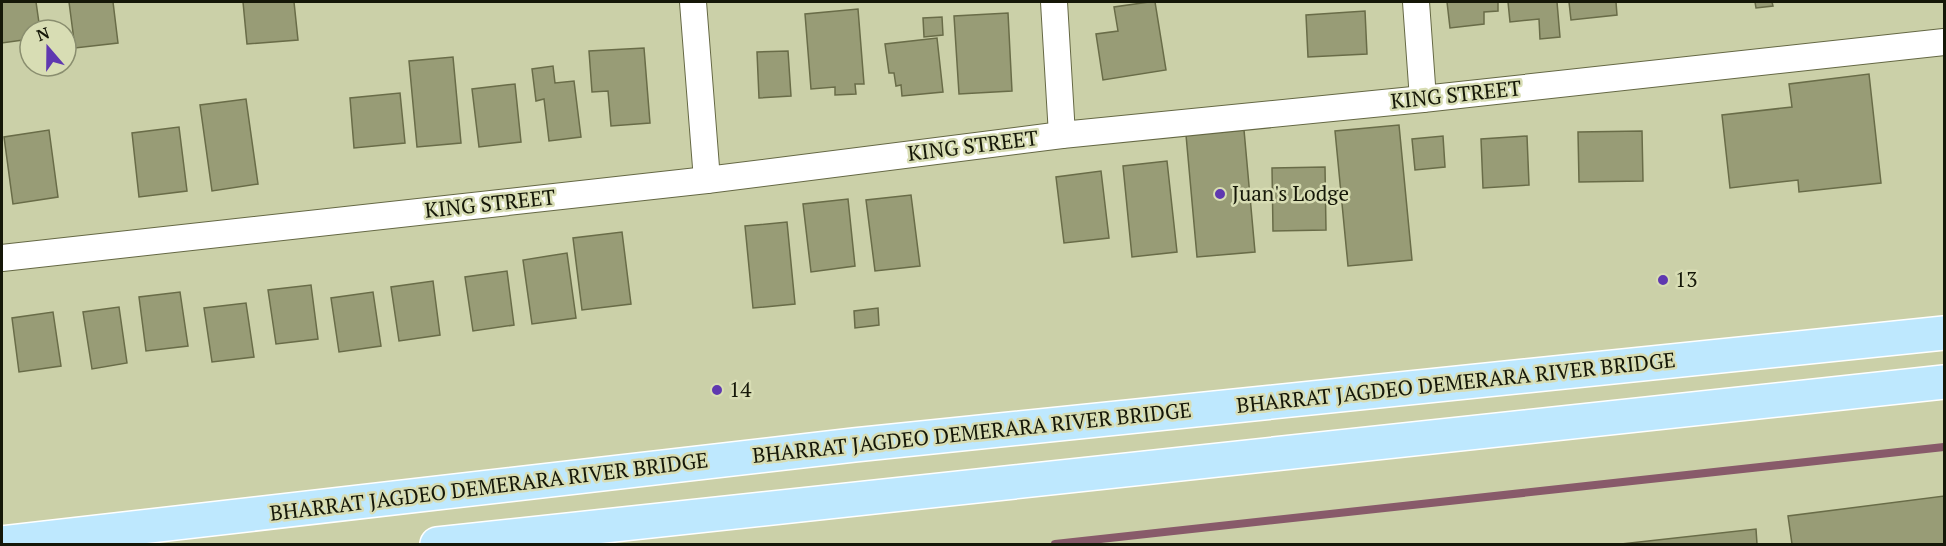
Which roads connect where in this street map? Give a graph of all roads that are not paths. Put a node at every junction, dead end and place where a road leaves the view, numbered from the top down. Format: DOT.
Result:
graph roads {
  1 [pos="693,2"];
  2 [pos="1054,2"];
  3 [pos="1416,2"];
  4 [pos="1944,42"];
  5 [pos="1423,99"];
  6 [pos="1062,135"];
  7 [pos="707,180"];
  8 [pos="2,258"];
  9 [pos="1944,333"];
  10 [pos="1803,347"];
  11 [pos="1944,382"];
  12 [pos="1808,396"];
  13 [pos="2,543"];
  14 [pos="437,544"];
  1 -- 7 [label="street"];
  2 -- 6 [label="street"];
  3 -- 5 [label="street"];
  4 -- 5 [label="street, KING STREET"];
  5 -- 6 [label="street, KING STREET"];
  6 -- 7 [label="street, KING STREET"];
  7 -- 8 [label="street, KING STREET"];
  9 -- 10 [label="main road, BHARRAT JAGDEO DEMERARA RIVER BRIDGE"];
  10 -- 12 [label="main road"];
  10 -- 13 [label="main road, BHARRAT JAGDEO DEMERARA RIVER BRIDGE"];
  11 -- 12 [label="main road"];
  12 -- 14 [label="main road"];
}
